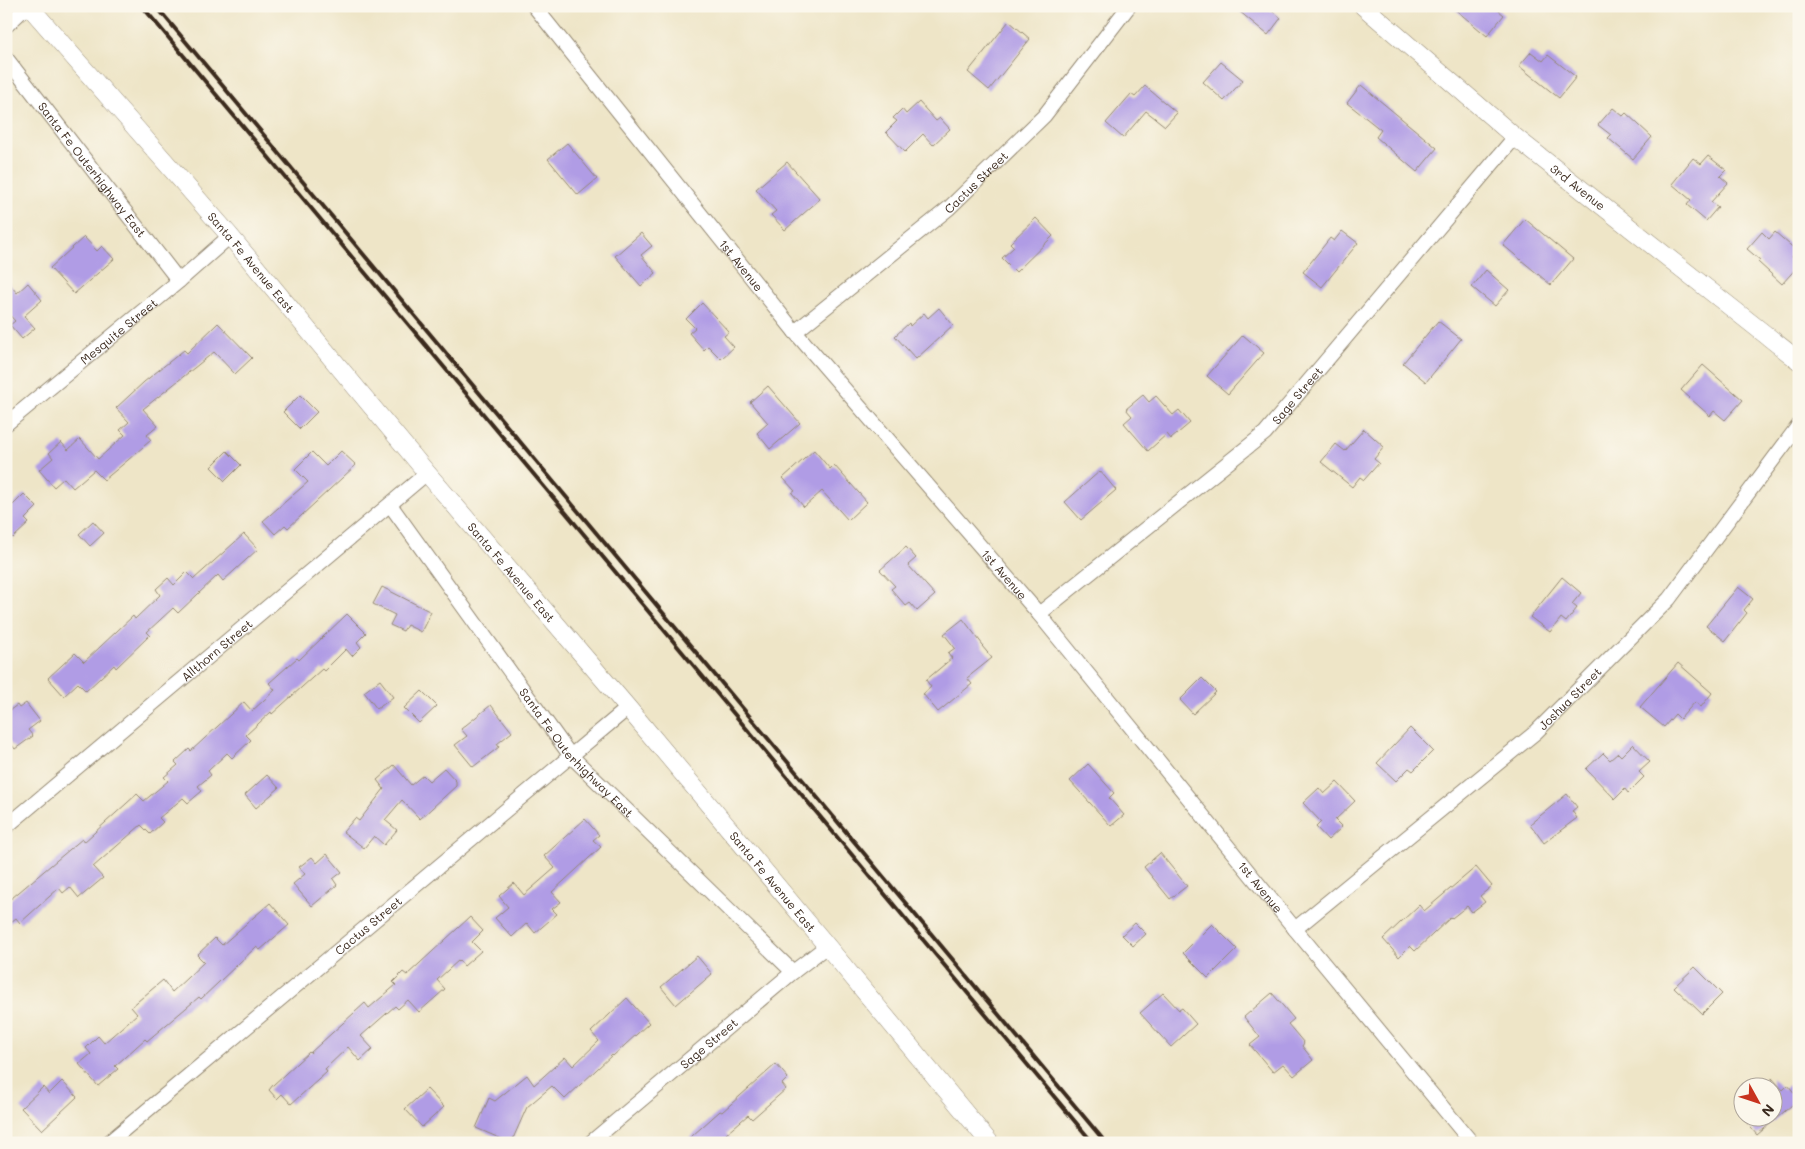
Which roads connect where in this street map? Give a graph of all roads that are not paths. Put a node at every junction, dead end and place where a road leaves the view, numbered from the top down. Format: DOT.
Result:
graph roads {
  1 [pos="28,6"];
  2 [pos="534,6"];
  3 [pos="1129,6"];
  4 [pos="1363,6"];
  5 [pos="6,26"];
  6 [pos="6,58"];
  7 [pos="1515,137"];
  8 [pos="230,236"];
  9 [pos="178,282"];
  10 [pos="796,332"];
  11 [pos="1799,361"];
  12 [pos="6,424"];
  13 [pos="1799,425"];
  14 [pos="427,474"];
  15 [pos="391,506"];
  16 [pos="1039,614"];
  17 [pos="628,708"];
  18 [pos="570,755"];
  19 [pos="6,827"];
  20 [pos="1295,929"];
  21 [pos="827,946"];
  22 [pos="793,972"];
  23 [pos="108,1143"];
  24 [pos="590,1143"];
  25 [pos="990,1143"];
  26 [pos="1472,1143"];
  1 -- 5 [label="street"];
  1 -- 8 [label="street, Santa Fe Avenue East"];
  2 -- 10 [label="street, 1st Avenue"];
  3 -- 10 [label="street, Cactus Street"];
  4 -- 7 [label="street, 3rd Avenue"];
  6 -- 9 [label="street, Santa Fe Outerhighway East"];
  7 -- 11 [label="street, 3rd Avenue"];
  7 -- 16 [label="street, Sage Street"];
  8 -- 9 [label="street, Mesquite Street"];
  8 -- 14 [label="street, Santa Fe Avenue East"];
  9 -- 12 [label="street, Mesquite Street"];
  10 -- 16 [label="street, 1st Avenue"];
  13 -- 20 [label="street, Joshua Street"];
  14 -- 15 [label="street, Allthorn Street"];
  14 -- 17 [label="street, Santa Fe Avenue East"];
  15 -- 18 [label="street, Santa Fe Outerhighway East"];
  15 -- 19 [label="street, Allthorn Street"];
  16 -- 20 [label="street, 1st Avenue"];
  17 -- 18 [label="street, Cactus Street"];
  17 -- 21 [label="street, Santa Fe Avenue East"];
  18 -- 22 [label="street, Santa Fe Outerhighway East"];
  18 -- 23 [label="street, Cactus Street"];
  20 -- 26 [label="street, 1st Avenue"];
  21 -- 22 [label="street, Sage Street"];
  21 -- 25 [label="street, Santa Fe Avenue East"];
  22 -- 24 [label="street, Sage Street"];
}
